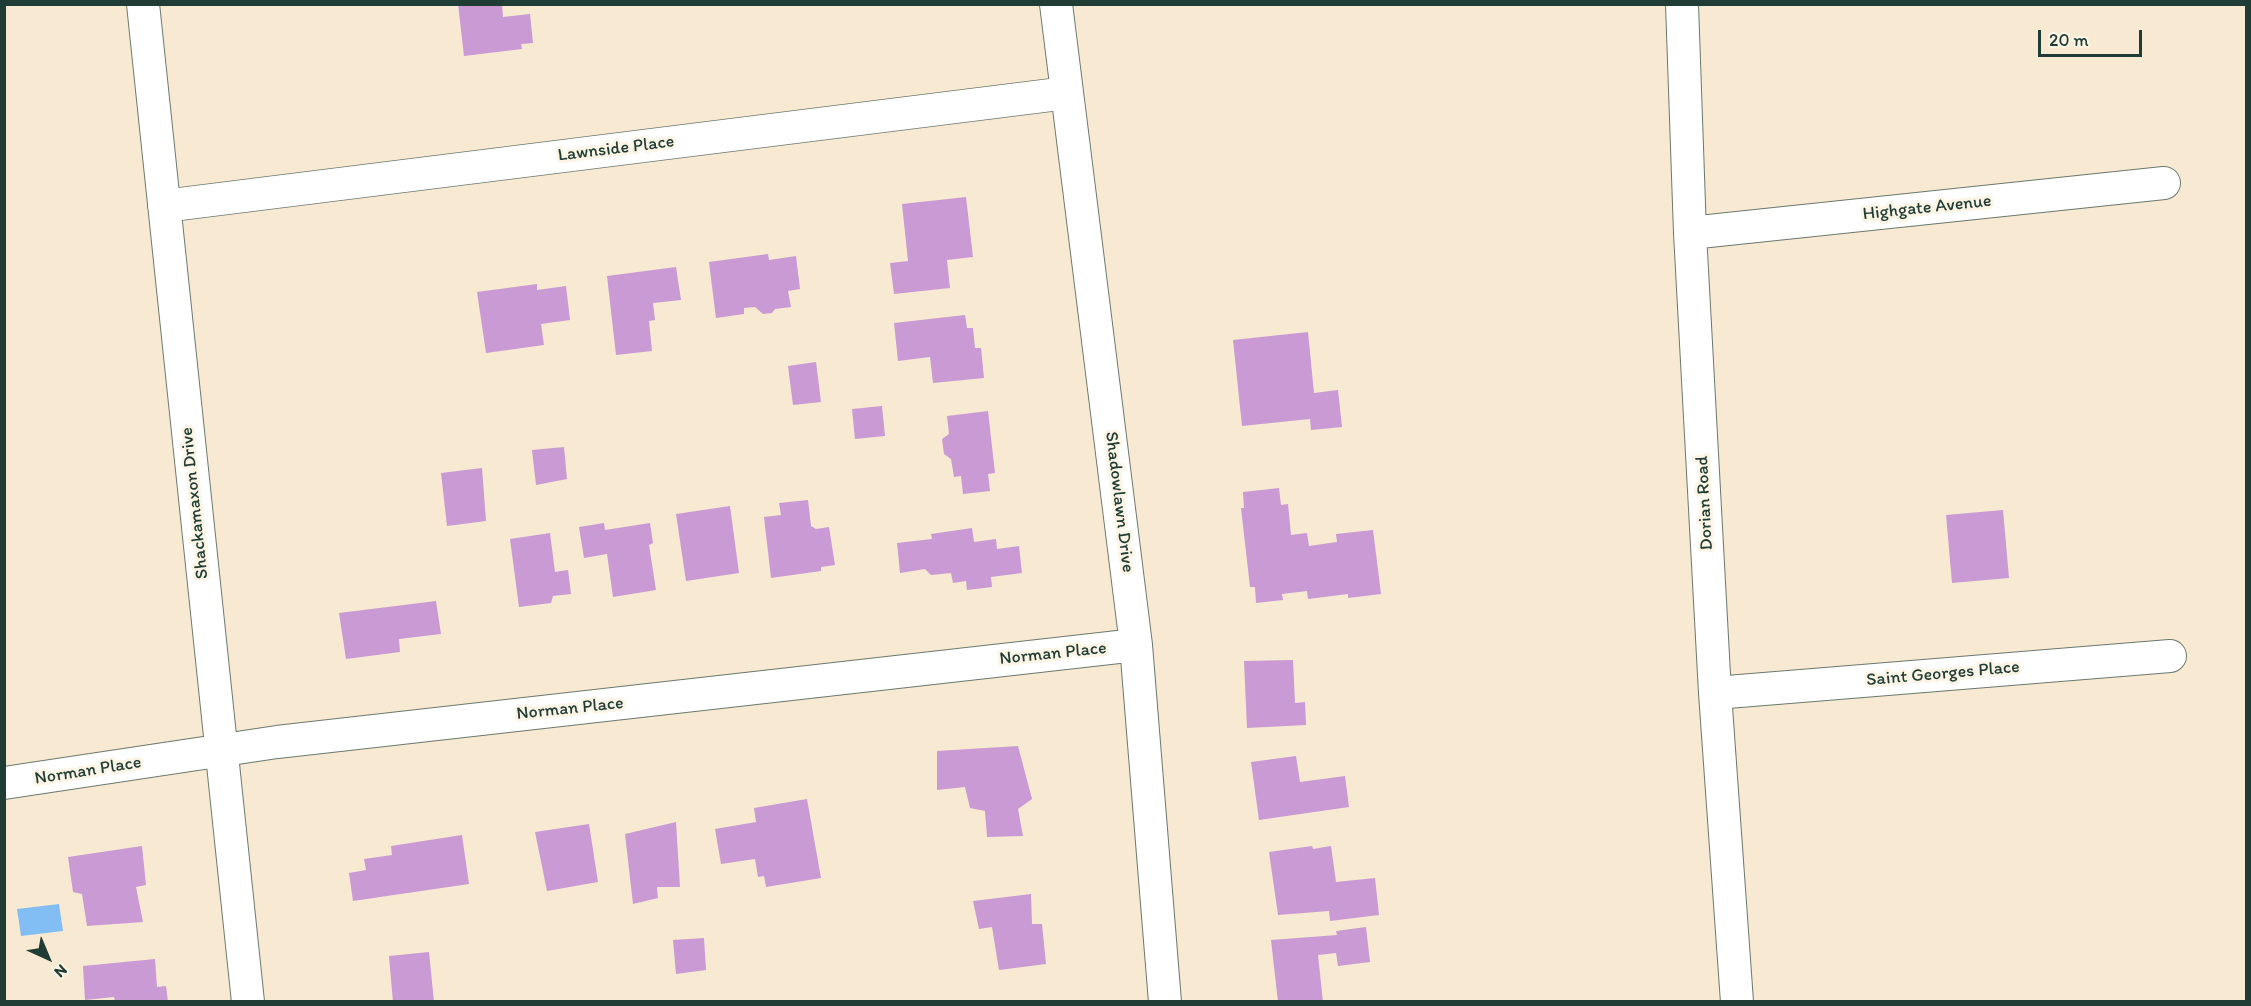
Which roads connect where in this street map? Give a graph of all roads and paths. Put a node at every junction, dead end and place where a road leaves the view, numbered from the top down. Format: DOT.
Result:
graph roads {
  1 [pos="143,4"];
  2 [pos="1056,4"];
  3 [pos="1682,4"];
  4 [pos="1067,93"];
  5 [pos="2164,183"];
  6 [pos="164,206"];
  7 [pos="1690,233"];
  8 [pos="1136,645"];
  9 [pos="2170,656"];
  10 [pos="1715,693"];
  11 [pos="221,751"];
  12 [pos="4,783"];
  13 [pos="248,1002"];
  14 [pos="1165,1002"];
  15 [pos="1737,1002"];
  1 -- 6 [label="street, Shackamaxon Drive"];
  2 -- 4 [label="street, Shadowlawn Drive"];
  3 -- 7 [label="street, Dorian Road"];
  4 -- 6 [label="street, Lawnside Place"];
  4 -- 8 [label="street, Shadowlawn Drive"];
  5 -- 7 [label="street, Highgate Avenue"];
  6 -- 11 [label="street, Shackamaxon Drive"];
  7 -- 10 [label="street, Dorian Road"];
  8 -- 11 [label="street, Norman Place"];
  8 -- 14 [label="street, Shadowlawn Drive"];
  9 -- 10 [label="street, Saint Georges Place"];
  10 -- 15 [label="street, Dorian Road"];
  11 -- 12 [label="street, Norman Place"];
  11 -- 13 [label="street, Shackamaxon Drive"];
}
